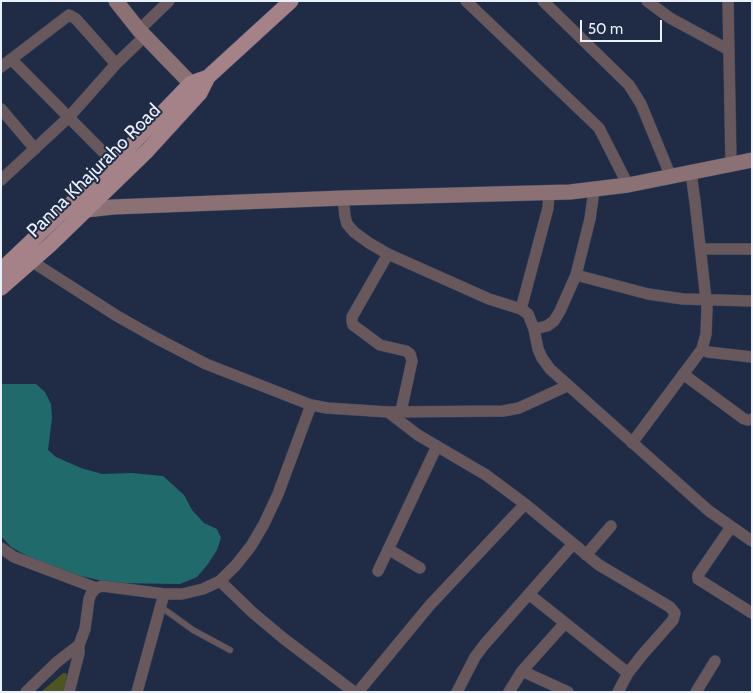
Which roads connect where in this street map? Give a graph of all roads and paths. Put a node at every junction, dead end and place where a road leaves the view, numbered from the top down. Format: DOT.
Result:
graph roads {
  1 [pos="116,1"];
  2 [pos="169,1"];
  3 [pos="290,1"];
  4 [pos="466,1"];
  5 [pos="543,1"];
  6 [pos="647,1"];
  7 [pos="728,1"];
  8 [pos="142,33"];
  9 [pos="729,50"];
  10 [pos="11,59"];
  11 [pos="116,64"];
  12 [pos="1,67"];
  13 [pos="196,88"];
  14 [pos="1,109"];
  15 [pos="69,117"];
  16 [pos="35,149"];
  17 [pos="752,160"];
  18 [pos="114,163"];
  19 [pos="732,163"];
  20 [pos="691,173"];
  21 [pos="671,177"];
  22 [pos="1,180"];
  23 [pos="628,185"];
  24 [pos="594,190"];
  25 [pos="549,192"];
  26 [pos="343,198"];
  27 [pos="86,210"];
  28 [pos="752,249"];
  29 [pos="701,250"];
  30 [pos="388,254"];
  31 [pos="31,261"];
  32 [pos="1,270"];
  33 [pos="576,274"];
  34 [pos="1,288"];
  35 [pos="706,299"];
  36 [pos="752,301"];
  37 [pos="521,309"];
  38 [pos="534,329"];
  39 [pos="702,349"];
  40 [pos="752,356"];
  41 [pos="684,374"];
  42 [pos="567,386"];
  43 [pos="311,405"];
  44 [pos="388,412"];
  45 [pos="400,412"];
  46 [pos="752,418"];
  47 [pos="632,443"];
  48 [pos="437,446"];
  49 [pos="525,504"];
  50 [pos="611,526"];
  51 [pos="731,527"];
  52 [pos="752,541"];
  53 [pos="574,544"];
  54 [pos="1,548"];
  55 [pos="388,549"];
  56 [pos="586,555"];
  57 [pos="420,568"];
  58 [pos="378,571"];
  59 [pos="220,582"];
  60 [pos="96,588"];
  61 [pos="164,594"];
  62 [pos="530,595"];
  63 [pos="160,607"];
  64 [pos="752,613"];
  65 [pos="564,623"];
  66 [pos="79,645"];
  67 [pos="230,650"];
  68 [pos="715,661"];
  69 [pos="522,671"];
  70 [pos="628,673"];
  71 [pos="26,692"];
  72 [pos="69,692"];
  73 [pos="137,692"];
  74 [pos="356,692"];
  75 [pos="457,692"];
  76 [pos="510,692"];
  77 [pos="568,692"];
  78 [pos="618,692"];
  79 [pos="696,692"];
  1 -- 8 [label="main road"];
  2 -- 8 [label="street"];
  3 -- 13 [label="main road, Panna Khajuraho Road"];
  4 -- 23 [label="street"];
  5 -- 21 [label="street"];
  6 -- 9 [label="street"];
  7 -- 9 [label="street"];
  8 -- 11 [label="street"];
  8 -- 13 [label="main road"];
  9 -- 19 [label="street"];
  10 -- 11 [label="street"];
  10 -- 12 [label="street"];
  10 -- 15 [label="street"];
  11 -- 15 [label="street"];
  13 -- 18 [label="main road, Panna Khajuraho Road"];
  13 -- 27 [label="main road, Panna Khajuraho Road"];
  14 -- 16 [label="street"];
  15 -- 16 [label="street"];
  15 -- 18 [label="street"];
  16 -- 22 [label="street"];
  17 -- 19 [label="main road"];
  18 -- 32 [label="main road, Panna Khajuraho Road"];
  19 -- 20 [label="main road"];
  20 -- 21 [label="main road"];
  20 -- 29 [label="street"];
  21 -- 23 [label="main road"];
  23 -- 24 [label="main road"];
  24 -- 25 [label="main road"];
  24 -- 33 [label="street"];
  25 -- 26 [label="main road"];
  25 -- 37 [label="street"];
  26 -- 27 [label="main road"];
  26 -- 30 [label="street"];
  27 -- 31 [label="main road, Panna Khajuraho Road"];
  28 -- 29 [label="street"];
  29 -- 35 [label="street"];
  30 -- 37 [label="street"];
  30 -- 45 [label="street"];
  31 -- 34 [label="main road, Panna Khajuraho Road"];
  31 -- 43 [label="street"];
  33 -- 35 [label="street"];
  33 -- 38 [label="street"];
  35 -- 36 [label="street"];
  35 -- 39 [label="street"];
  37 -- 38 [label="street"];
  38 -- 42 [label="street"];
  39 -- 40 [label="street"];
  39 -- 41 [label="street"];
  41 -- 46 [label="street"];
  41 -- 47 [label="street"];
  42 -- 45 [label="street"];
  42 -- 47 [label="street"];
  43 -- 44 [label="street"];
  43 -- 59 [label="street"];
  44 -- 45 [label="street"];
  44 -- 48 [label="street"];
  47 -- 51 [label="street"];
  48 -- 49 [label="street"];
  48 -- 55 [label="street"];
  49 -- 53 [label="street"];
  49 -- 74 [label="street"];
  50 -- 56 [label="street"];
  51 -- 52 [label="street"];
  51 -- 64 [label="street"];
  53 -- 56 [label="street"];
  53 -- 62 [label="street"];
  54 -- 60 [label="street"];
  55 -- 57 [label="street"];
  55 -- 58 [label="street"];
  56 -- 70 [label="street"];
  59 -- 61 [label="street"];
  59 -- 74 [label="street"];
  60 -- 61 [label="street"];
  60 -- 66 [label="street"];
  61 -- 63 [label="street"];
  62 -- 65 [label="street"];
  62 -- 75 [label="street"];
  63 -- 67 [label="lane"];
  63 -- 73 [label="street"];
  65 -- 69 [label="street"];
  65 -- 70 [label="street"];
  66 -- 71 [label="street"];
  66 -- 72 [label="street"];
  68 -- 79 [label="street"];
  69 -- 76 [label="street"];
  69 -- 77 [label="street"];
  70 -- 78 [label="street"];
}
